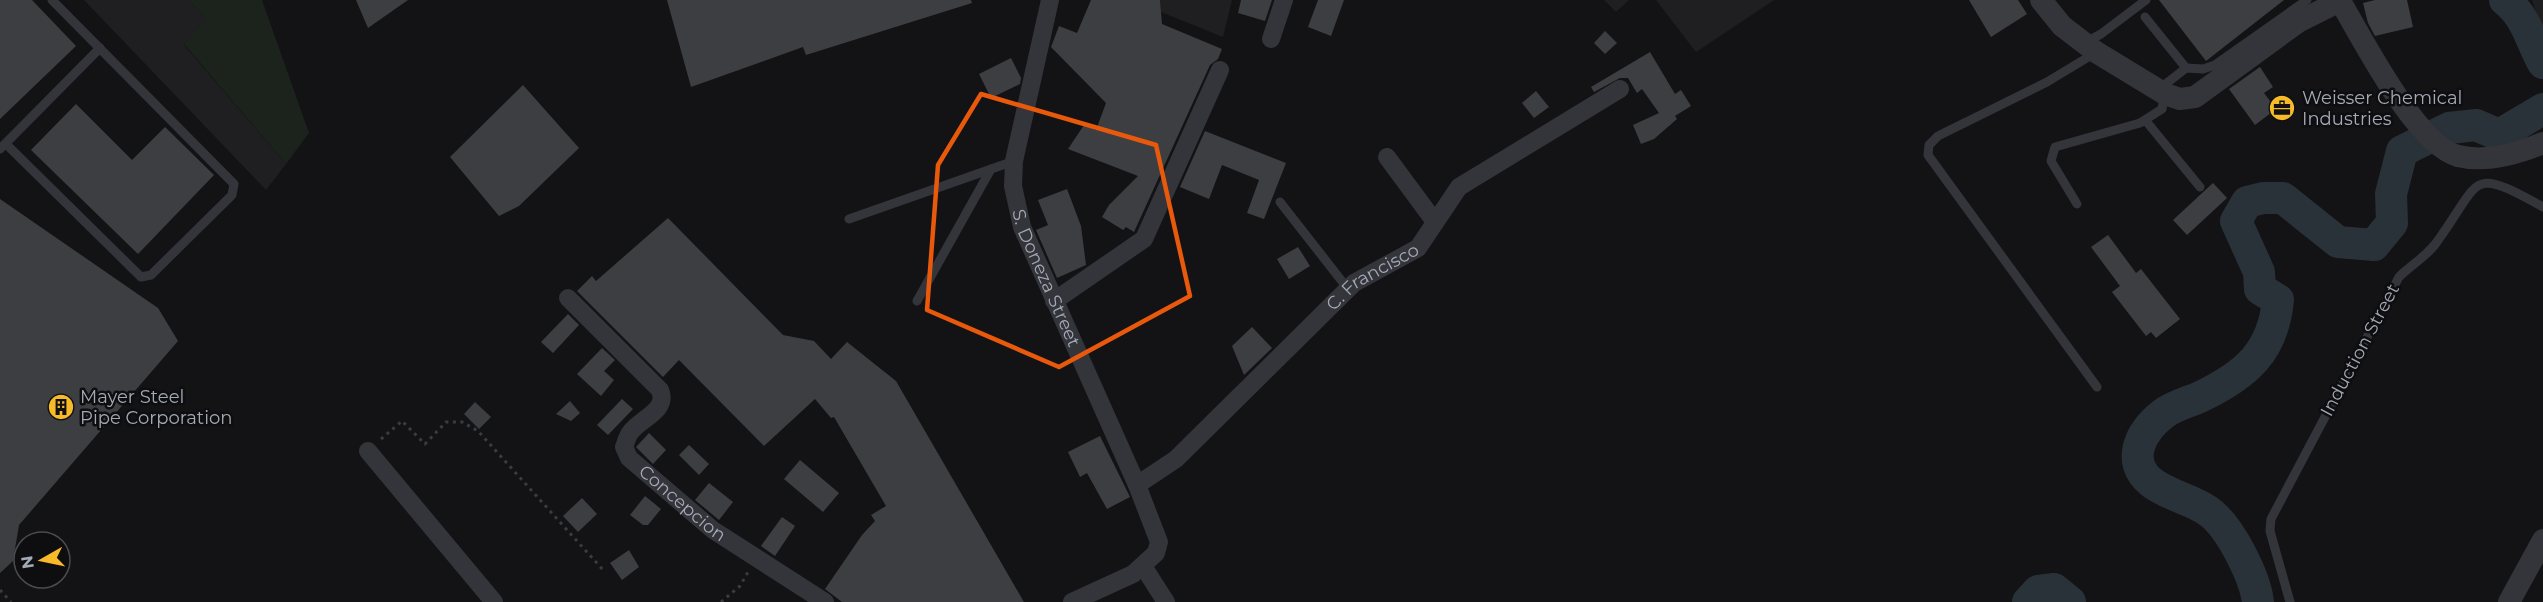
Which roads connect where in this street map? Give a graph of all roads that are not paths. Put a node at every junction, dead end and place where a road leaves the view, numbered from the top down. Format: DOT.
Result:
graph roads {
  1 [pos="52,0"];
  2 [pos="1050,0"];
  3 [pos="1284,0"];
  4 [pos="2041,0"];
  5 [pos="2146,0"];
  6 [pos="2307,0"];
  7 [pos="2341,0"];
  8 [pos="2145,17"];
  9 [pos="1271,39"];
  10 [pos="100,48"];
  11 [pos="2090,48"];
  12 [pos="2186,68"];
  13 [pos="1220,70"];
  14 [pos="1620,89"];
  15 [pos="2161,92"];
  16 [pos="2146,121"];
  17 [pos="2543,143"];
  18 [pos="3,146"];
  19 [pos="1387,157"];
  20 [pos="1014,161"];
  21 [pos="991,169"];
  22 [pos="2200,187"];
  23 [pos="1280,202"];
  24 [pos="2077,204"];
  25 [pos="2543,207"];
  26 [pos="849,219"];
  27 [pos="1435,222"];
  28 [pos="1348,289"];
  29 [pos="568,298"];
  30 [pos="917,301"];
  31 [pos="1054,301"];
  32 [pos="2097,387"];
  33 [pos="368,451"];
  34 [pos="1137,485"];
  35 [pos="2543,540"];
  36 [pos="1143,566"];
  37 [pos="494,602"];
  38 [pos="825,602"];
  39 [pos="1072,602"];
  40 [pos="1166,602"];
  41 [pos="2290,602"];
  42 [pos="2509,602"];
  1 -- 10 [label="lane"];
  2 -- 20 [label="street, S. Doneza Street"];
  3 -- 9 [label="street"];
  4 -- 11 [label="street"];
  5 -- 11 [label="lane"];
  6 -- 12 [label="lane"];
  7 -- 15 [label="street"];
  7 -- 17 [label="street"];
  8 -- 12 [label="lane"];
  10 -- 18 [label="lane"];
  10 -- 18 [label="lane"];
  11 -- 15 [label="street"];
  11 -- 32 [label="lane"];
  12 -- 15 [label="lane"];
  13 -- 31 [label="street"];
  14 -- 27 [label="street, C. Francisco"];
  15 -- 16 [label="lane"];
  16 -- 22 [label="lane"];
  16 -- 24 [label="lane"];
  19 -- 27 [label="street"];
  20 -- 21 [label="lane"];
  20 -- 31 [label="street, S. Doneza Street"];
  21 -- 26 [label="lane"];
  21 -- 30 [label="lane"];
  23 -- 28 [label="lane"];
  25 -- 41 [label="lane, Induction Street"];
  27 -- 28 [label="street, C. Francisco"];
  28 -- 34 [label="street, C. Francisco"];
  29 -- 38 [label="street, Concepcion"];
  31 -- 34 [label="street, S. Doneza Street"];
  33 -- 37 [label="street"];
  34 -- 36 [label="street, S. Doneza Street"];
  35 -- 42 [label="street"];
  36 -- 39 [label="street"];
  36 -- 40 [label="street"];
}
